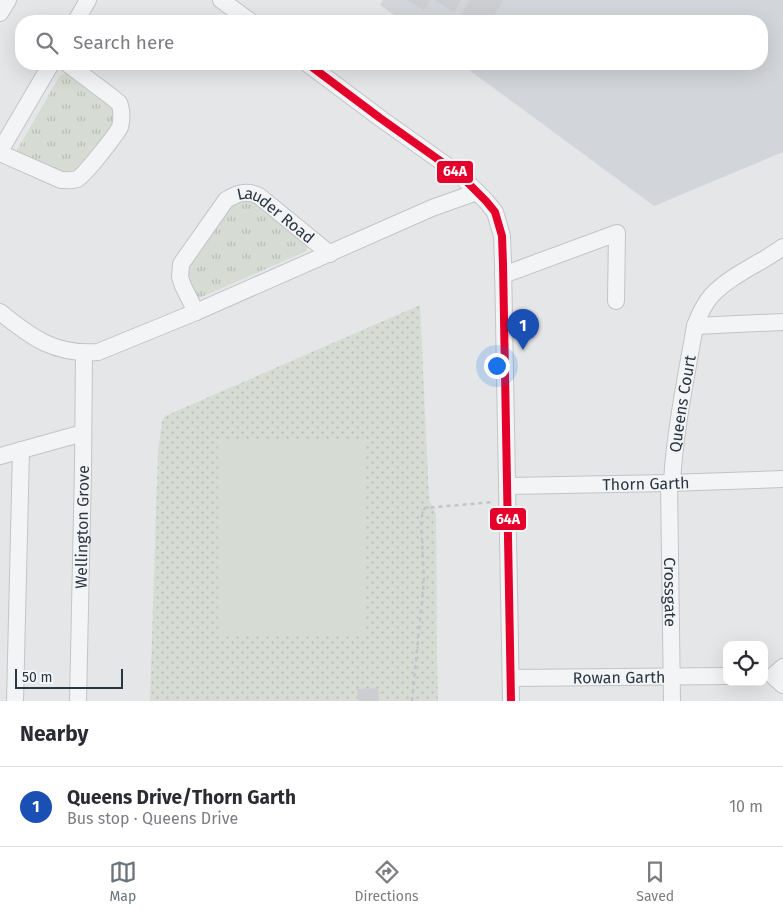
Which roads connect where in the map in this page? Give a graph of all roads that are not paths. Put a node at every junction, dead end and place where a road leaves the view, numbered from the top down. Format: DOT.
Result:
graph roads {
  1 [pos="8,0"];
  2 [pos="88,0"];
  3 [pos="221,0"];
  4 [pos="0,13"];
  5 [pos="79,15"];
  6 [pos="242,15"];
  7 [pos="48,70"];
  8 [pos="76,70"];
  9 [pos="316,70"];
  10 [pos="0,152"];
  11 [pos="477,192"];
  12 [pos="783,247"];
  13 [pos="330,254"];
  14 [pos="503,275"];
  15 [pos="616,301"];
  16 [pos="0,312"];
  17 [pos="196,312"];
  18 [pos="783,322"];
  19 [pos="695,326"];
  20 [pos="84,353"];
  21 [pos="83,433"];
  22 [pos="21,450"];
  23 [pos="0,456"];
  24 [pos="783,479"];
  25 [pos="670,483"];
  26 [pos="508,493"];
  27 [pos="723,676"];
  28 [pos="672,677"];
  29 [pos="511,678"];
  30 [pos="15,701"];
  31 [pos="78,701"];
  32 [pos="511,701"];
  33 [pos="672,701"];
  1 -- 4 [label="street"];
  2 -- 5 [label="street"];
  3 -- 6 [label="street"];
  7 -- 10 [label="street"];
  8 -- 10 [label="street"];
  9 -- 11 [label="street"];
  11 -- 13 [label="street, Lauder Road"];
  11 -- 14 [label="street"];
  12 -- 19 [label="street, Queens Court"];
  13 -- 17 [label="street, Lauder Road"];
  13 -- 17 [label="street, Lauder Road"];
  14 -- 15 [label="street"];
  14 -- 26 [label="street"];
  16 -- 20 [label="street, Lauder Road"];
  17 -- 20 [label="street, Lauder Road"];
  18 -- 19 [label="street"];
  19 -- 25 [label="street, Queens Court"];
  20 -- 21 [label="street, Wellington Grove"];
  21 -- 22 [label="street"];
  21 -- 31 [label="street, Wellington Grove"];
  22 -- 23 [label="street"];
  22 -- 30 [label="street"];
  24 -- 25 [label="street, Thorn Garth"];
  25 -- 26 [label="street, Thorn Garth"];
  25 -- 28 [label="street, Crossgate"];
  26 -- 29 [label="street"];
  27 -- 28 [label="street, Rowan Garth"];
  28 -- 29 [label="street, Rowan Garth"];
  28 -- 33 [label="street, Crossgate"];
  29 -- 32 [label="street"];
}
